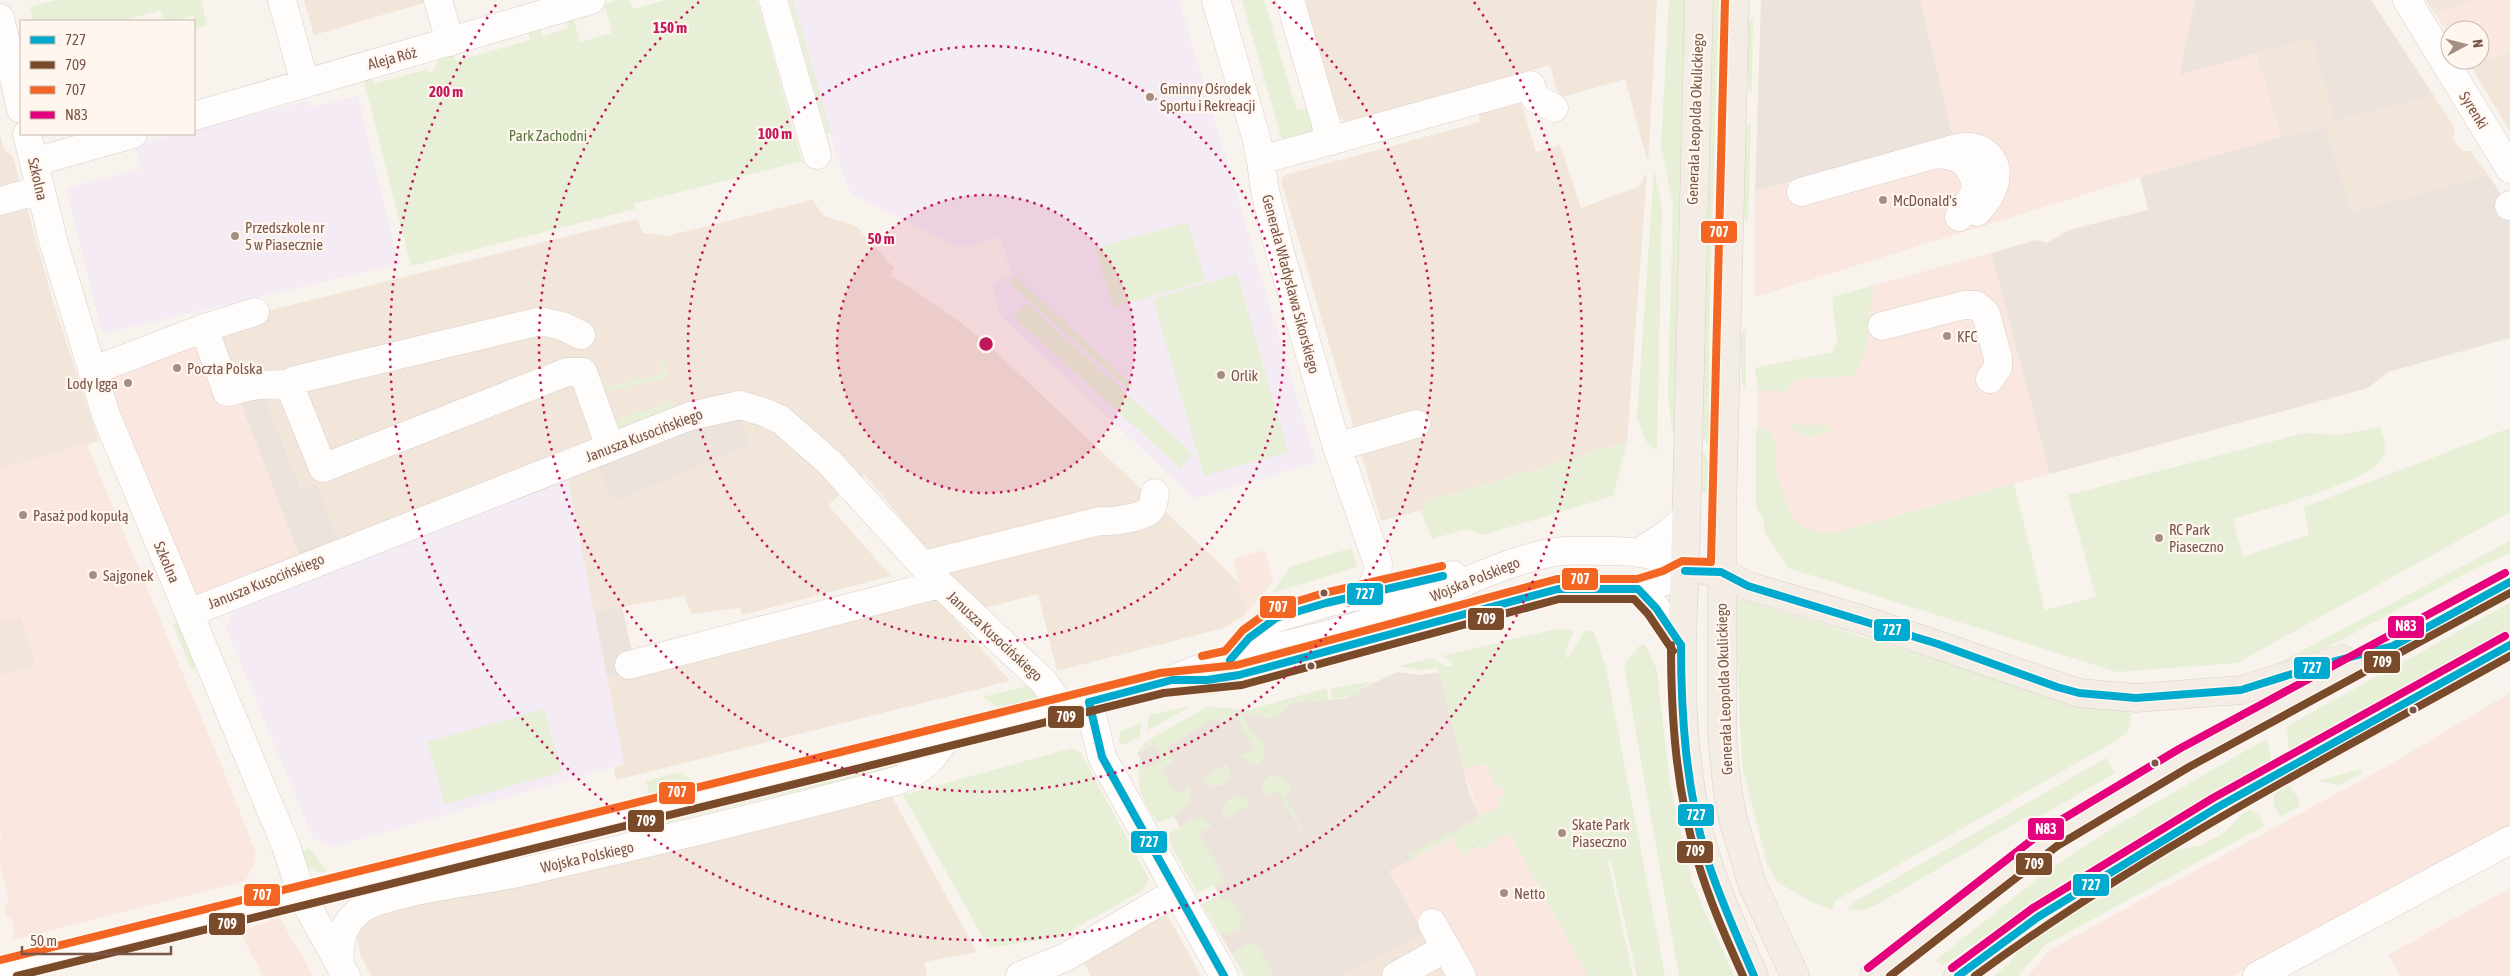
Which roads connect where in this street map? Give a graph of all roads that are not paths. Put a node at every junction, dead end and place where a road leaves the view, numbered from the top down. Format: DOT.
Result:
graph roads {
  1 [pos="282,0"];
  2 [pos="438,0"];
  3 [pos="591,0"];
  4 [pos="773,0"];
  5 [pos="1216,0"];
  6 [pos="1290,0"];
  7 [pos="1699,0"];
  8 [pos="1735,0"];
  9 [pos="2406,0"];
  10 [pos="0,18"];
  11 [pos="450,42"];
  12 [pos="305,84"];
  13 [pos="20,105"];
  14 [pos="1554,108"];
  15 [pos="195,116"];
  16 [pos="27,135"];
  17 [pos="129,135"];
  18 [pos="1330,140"];
  19 [pos="817,155"];
  20 [pos="1261,160"];
  21 [pos="34,162"];
  22 [pos="2510,169"];
  23 [pos="40,190"];
  24 [pos="1801,192"];
  25 [pos="0,201"];
  26 [pos="1968,214"];
  27 [pos="255,312"];
  28 [pos="1882,326"];
  29 [pos="204,328"];
  30 [pos="581,335"];
  31 [pos="92,371"];
  32 [pos="1990,379"];
  33 [pos="289,384"];
  34 [pos="1416,424"];
  35 [pos="610,447"];
  36 [pos="1337,447"];
  37 [pos="1154,493"];
  38 [pos="1686,517"];
  39 [pos="1640,552"];
  40 [pos="1378,564"];
  41 [pos="1684,571"];
  42 [pos="1721,572"];
  43 [pos="931,575"];
  44 [pos="1477,576"];
  45 [pos="1419,581"];
  46 [pos="2510,582"];
  47 [pos="1638,589"];
  48 [pos="1368,594"];
  49 [pos="189,613"];
  50 [pos="1720,636"];
  51 [pos="1681,645"];
  52 [pos="2393,646"];
  53 [pos="2510,646"];
  54 [pos="1230,660"];
  55 [pos="629,665"];
  56 [pos="1172,680"];
  57 [pos="1089,702"];
  58 [pos="1062,708"];
  59 [pos="946,737"];
  60 [pos="2510,840"];
  61 [pos="1176,892"];
  62 [pos="302,896"];
  63 [pos="1432,923"];
  64 [pos="1446,948"];
  65 [pos="1,966"];
  66 [pos="343,970"];
  67 [pos="1020,976"];
  68 [pos="1224,976"];
  69 [pos="1396,976"];
  70 [pos="1462,976"];
  71 [pos="1754,976"];
  72 [pos="1795,976"];
  73 [pos="1874,976"];
  74 [pos="1958,976"];
  75 [pos="2257,976"];
  1 -- 12 [label="street"];
  2 -- 11 [label="street"];
  3 -- 11 [label="street, Aleja Róż"];
  4 -- 19 [label="street"];
  5 -- 20 [label="street, Generała Władysława Sikorskiego"];
  6 -- 18 [label="street"];
  7 -- 38 [label="main road, Generała Leopolda Okulickiego"];
  8 -- 42 [label="main road, Generała Leopolda Okulickiego"];
  9 -- 22 [label="street, Syrenki"];
  10 -- 13 [label="street"];
  11 -- 12 [label="street, Aleja Róż"];
  12 -- 15 [label="street, Aleja Róż"];
  14 -- 18 [label="street"];
  16 -- 21 [label="street, Szkolna"];
  17 -- 21 [label="street"];
  18 -- 20 [label="street"];
  20 -- 36 [label="street, Generała Władysława Sikorskiego"];
  21 -- 23 [label="street, Szkolna"];
  23 -- 25 [label="street"];
  23 -- 31 [label="street, Szkolna"];
  24 -- 26 [label="street"];
  27 -- 29 [label="street"];
  28 -- 32 [label="street"];
  29 -- 31 [label="street"];
  29 -- 33 [label="street"];
  30 -- 33 [label="street"];
  31 -- 49 [label="street, Szkolna"];
  33 -- 35 [label="street"];
  34 -- 36 [label="street"];
  35 -- 43 [label="street, Janusza Kusocińskiego"];
  35 -- 49 [label="street, Janusza Kusocińskiego"];
  36 -- 40 [label="street, Generała Władysława Sikorskiego"];
  37 -- 43 [label="street"];
  38 -- 39 [label="street"];
  38 -- 41 [label="main road, Generała Leopolda Okulickiego"];
  39 -- 41 [label="street, Wojska Polskiego"];
  39 -- 44 [label="street, Wojska Polskiego"];
  40 -- 45 [label="street"];
  40 -- 48 [label="street"];
  41 -- 42 [label="main road"];
  41 -- 47 [label="street, Wojska Polskiego"];
  41 -- 50 [label="main road"];
  41 -- 51 [label="main road, Generała Leopolda Okulickiego"];
  42 -- 50 [label="main road, Generała Leopolda Okulickiego"];
  42 -- 52 [label="main road"];
  43 -- 55 [label="street"];
  43 -- 58 [label="street, Janusza Kusocińskiego"];
  44 -- 45 [label="street"];
  44 -- 54 [label="street, Wojska Polskiego"];
  45 -- 48 [label="street"];
  46 -- 52 [label="main road"];
  47 -- 51 [label="street"];
  47 -- 56 [label="street, Wojska Polskiego"];
  48 -- 54 [label="street"];
  49 -- 62 [label="street, Szkolna"];
  50 -- 72 [label="main road, Generała Leopolda Okulickiego"];
  51 -- 71 [label="main road, Generała Leopolda Okulickiego"];
  52 -- 73 [label="main road"];
  53 -- 74 [label="main road"];
  54 -- 56 [label="street, Wojska Polskiego"];
  56 -- 57 [label="street, Wojska Polskiego"];
  57 -- 58 [label="street, Wojska Polskiego"];
  57 -- 61 [label="street"];
  58 -- 59 [label="street, Wojska Polskiego"];
  59 -- 62 [label="street, Wojska Polskiego"];
  59 -- 66 [label="street, Wojska Polskiego"];
  60 -- 75 [label="street"];
  61 -- 67 [label="street"];
  61 -- 68 [label="street"];
  62 -- 65 [label="street, Wojska Polskiego"];
  62 -- 66 [label="street, Szkolna"];
  63 -- 64 [label="street"];
  64 -- 69 [label="street"];
  64 -- 70 [label="street"];
}
